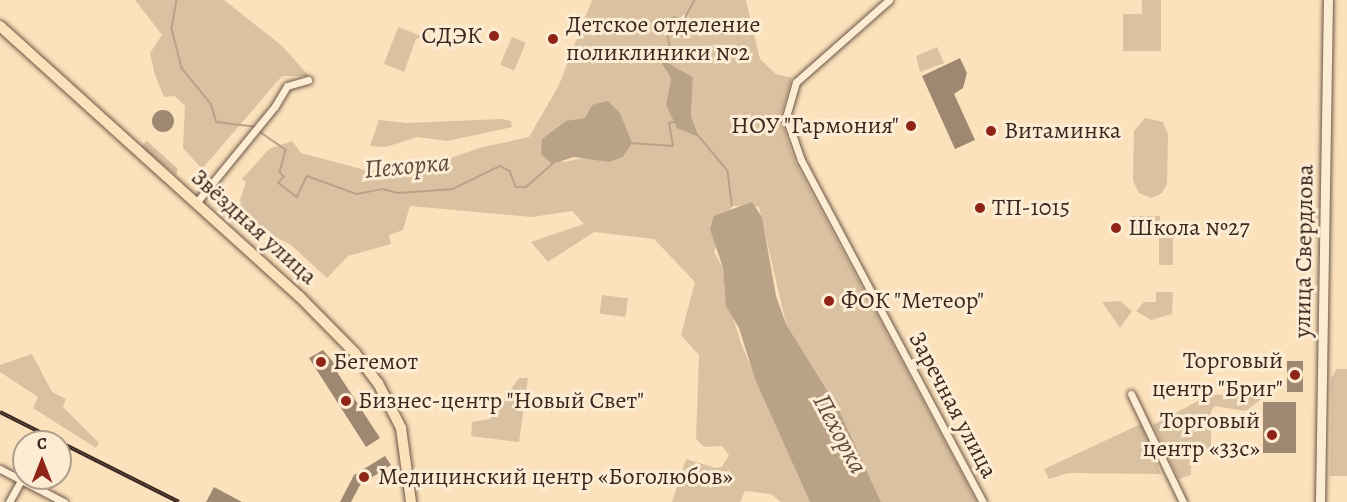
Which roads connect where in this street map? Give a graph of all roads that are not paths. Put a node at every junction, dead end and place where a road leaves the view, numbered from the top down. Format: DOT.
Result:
graph roads {
  1 [pos="889,0"];
  2 [pos="1328,0"];
  3 [pos="0,26"];
  4 [pos="308,80"];
  5 [pos="196,203"];
  6 [pos="1131,394"];
  7 [pos="41,490"];
  8 [pos="64,502"];
  9 [pos="411,502"];
  10 [pos="982,502"];
  11 [pos="1183,502"];
  12 [pos="1320,502"];
  1 -- 10 [label="street, Заречная улица"];
  2 -- 12 [label="main road, улица Свердлова"];
  3 -- 5 [label="main road, Звёздная улица"];
  4 -- 5 [label="street"];
  5 -- 9 [label="main road, Звёздная улица"];
  6 -- 11 [label="street"];
  7 -- 8 [label="street"];
}
